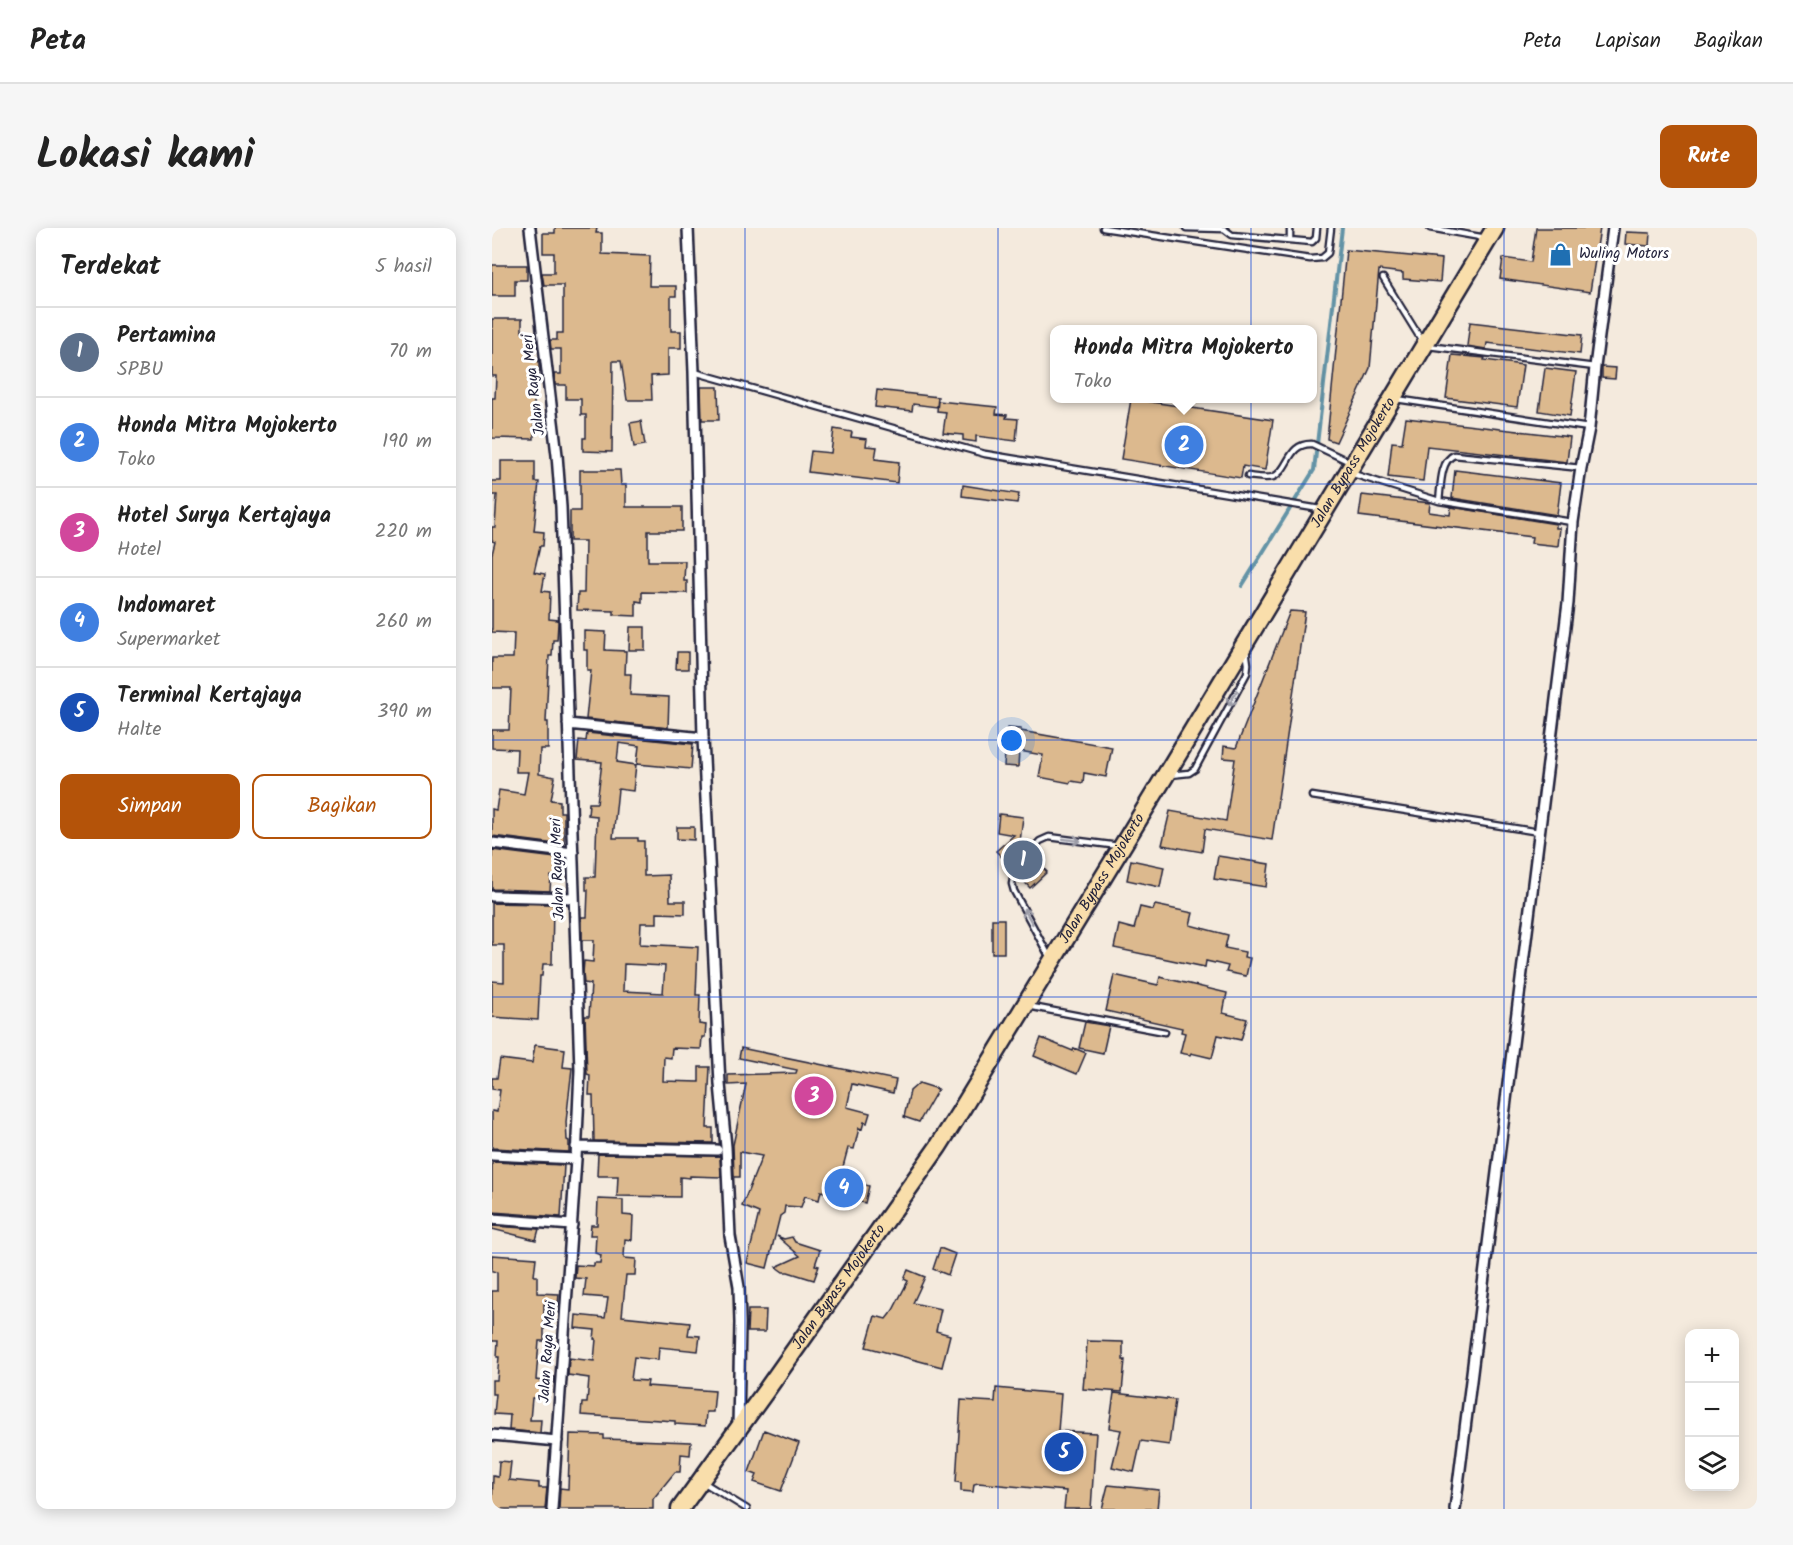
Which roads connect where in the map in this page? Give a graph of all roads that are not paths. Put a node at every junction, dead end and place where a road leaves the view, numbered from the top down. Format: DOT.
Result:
graph roads {
  1 [pos="530,228"];
  2 [pos="688,228"];
  3 [pos="1103,228"];
  4 [pos="1186,228"];
  5 [pos="1290,228"];
  6 [pos="1317,228"];
  7 [pos="1331,228"];
  8 [pos="1430,228"];
  9 [pos="1613,228"];
  10 [pos="1224,229"];
  11 [pos="1491,233"];
  12 [pos="1290,240"];
  13 [pos="1383,278"];
  14 [pos="1424,345"];
  15 [pos="1595,367"];
  16 [pos="694,372"];
  17 [pos="1391,399"];
  18 [pos="1589,428"];
  19 [pos="1350,468"];
  20 [pos="1581,468"];
  21 [pos="1248,476"];
  22 [pos="1438,501"];
  23 [pos="1324,510"];
  24 [pos="1573,522"];
  25 [pos="568,724"];
  26 [pos="703,738"];
  27 [pos="1312,796"];
  28 [pos="1539,832"];
  29 [pos="492,843"];
  30 [pos="1121,846"];
  31 [pos="1029,852"];
  32 [pos="573,853"];
  33 [pos="1014,871"];
  34 [pos="492,896"];
  35 [pos="574,898"];
  36 [pos="1052,960"];
  37 [pos="1025,1006"];
  38 [pos="1165,1032"];
  39 [pos="576,1147"];
  40 [pos="717,1150"];
  41 [pos="492,1155"];
  42 [pos="576,1159"];
  43 [pos="492,1220"];
  44 [pos="572,1224"];
  45 [pos="738,1429"];
  46 [pos="492,1435"];
  47 [pos="557,1441"];
  48 [pos="701,1480"];
  49 [pos="552,1509"];
  50 [pos="680,1509"];
  51 [pos="747,1509"];
  52 [pos="1455,1509"];
  1 -- 25 [label="street, Jalan Raya Meri"];
  2 -- 16 [label="street"];
  3 -- 7 [label="lane"];
  4 -- 10 [label="lane"];
  5 -- 12 [label="lane"];
  6 -- 12 [label="lane"];
  8 -- 11 [label="lane"];
  9 -- 15 [label="street"];
  10 -- 12 [label="lane"];
  11 -- 14 [label="highway, Jalan Bypass Mojokerto"];
  13 -- 14 [label="lane"];
  14 -- 15 [label="lane"];
  14 -- 17 [label="highway, Jalan Bypass Mojokerto"];
  15 -- 18 [label="street"];
  16 -- 23 [label="lane"];
  16 -- 26 [label="street"];
  17 -- 18 [label="lane"];
  17 -- 19 [label="highway, Jalan Bypass Mojokerto"];
  18 -- 20 [label="street"];
  19 -- 21 [label="lane"];
  19 -- 22 [label="lane"];
  19 -- 23 [label="highway, Jalan Bypass Mojokerto"];
  20 -- 22 [label="lane"];
  20 -- 24 [label="street"];
  22 -- 24 [label="lane"];
  23 -- 30 [label="highway, Jalan Bypass Mojokerto"];
  24 -- 28 [label="street"];
  25 -- 26 [label="street"];
  25 -- 32 [label="street, Jalan Raya Meri"];
  26 -- 45 [label="street"];
  27 -- 28 [label="lane"];
  28 -- 52 [label="street"];
  29 -- 32 [label="street"];
  31 -- 30 [label="lane, one-way"];
  30 -- 36 [label="highway, Jalan Bypass Mojokerto"];
  32 -- 35 [label="street, Jalan Raya Meri"];
  36 -- 33 [label="lane, one-way"];
  34 -- 35 [label="street"];
  35 -- 39 [label="street, Jalan Raya Meri"];
  36 -- 37 [label="highway, Jalan Bypass Mojokerto"];
  37 -- 38 [label="lane"];
  37 -- 45 [label="highway, Jalan Bypass Mojokerto"];
  39 -- 40 [label="street"];
  39 -- 42 [label="street, Jalan Raya Meri"];
  41 -- 42 [label="street"];
  42 -- 44 [label="street, Jalan Raya Meri"];
  43 -- 44 [label="street"];
  44 -- 47 [label="street, Jalan Raya Meri"];
  45 -- 48 [label="highway, Jalan Bypass Mojokerto"];
  46 -- 47 [label="street"];
  47 -- 49 [label="street, Jalan Raya Meri"];
  48 -- 50 [label="highway, Jalan Bypass Mojokerto"];
  48 -- 51 [label="lane"];
}
